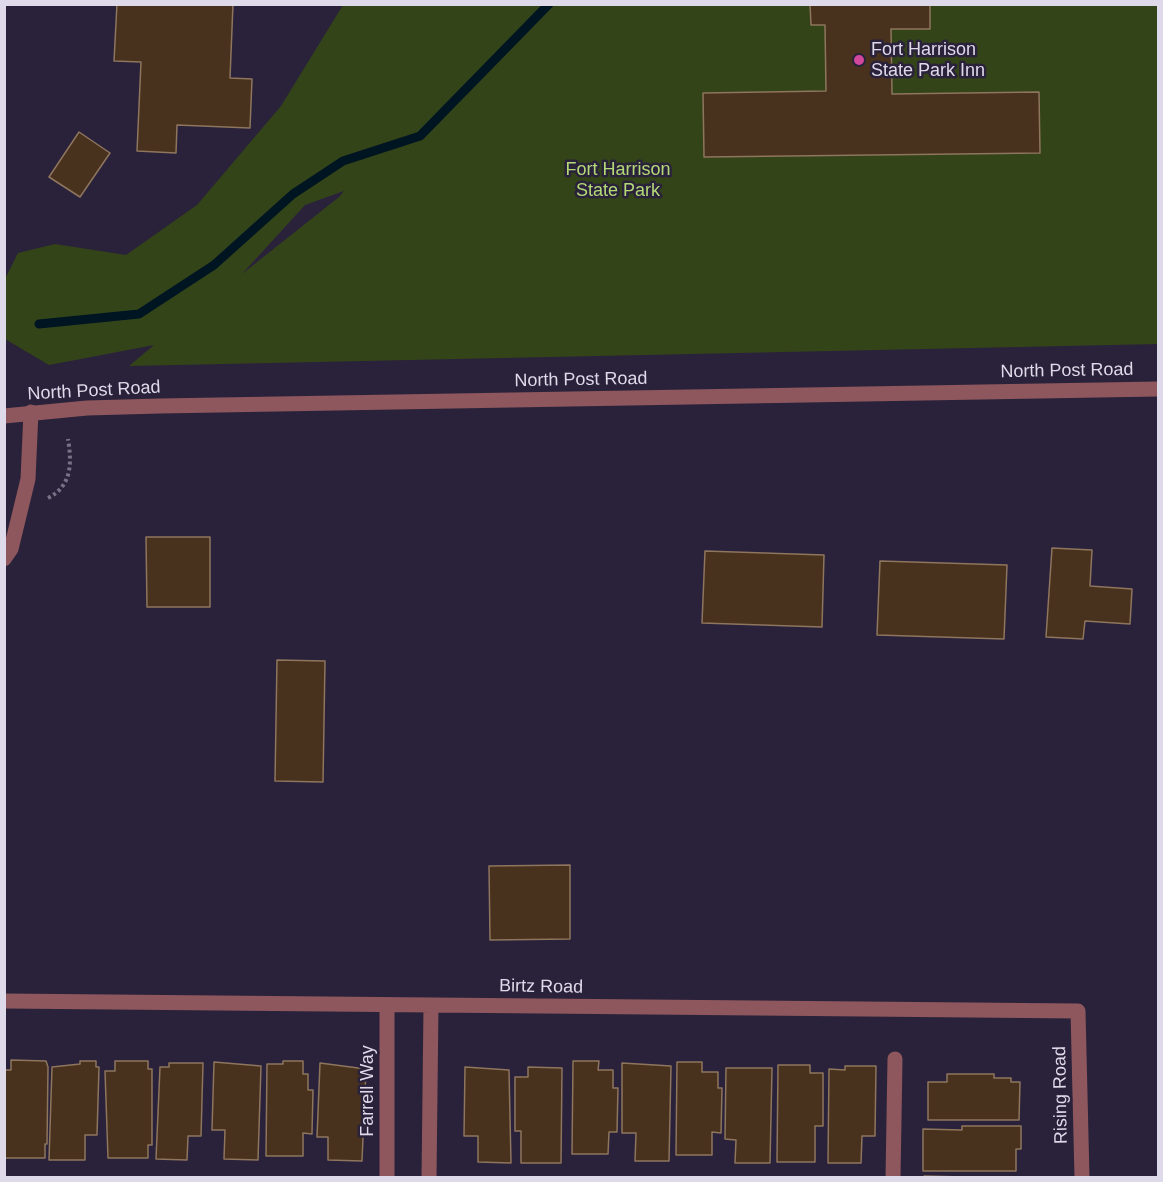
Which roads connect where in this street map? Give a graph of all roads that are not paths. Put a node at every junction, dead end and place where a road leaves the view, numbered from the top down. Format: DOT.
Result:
graph roads {
  1 [pos="1158,389"];
  2 [pos="32,412"];
  3 [pos="4,417"];
  4 [pos="4,559"];
  5 [pos="4,1001"];
  6 [pos="387,1005"];
  7 [pos="431,1005"];
  8 [pos="1078,1011"];
  9 [pos="895,1059"];
  10 [pos="387,1178"];
  11 [pos="429,1178"];
  12 [pos="893,1178"];
  13 [pos="1082,1178"];
  1 -- 2 [label="street, North Post Road"];
  2 -- 3 [label="street, North Post Road"];
  2 -- 4 [label="street"];
  5 -- 6 [label="street, Birtz Road"];
  6 -- 7 [label="street, Birtz Road"];
  6 -- 10 [label="street, Farrell Way"];
  7 -- 8 [label="street, Birtz Road"];
  7 -- 11 [label="street"];
  8 -- 13 [label="street, Rising Road"];
  9 -- 12 [label="street"];
}
